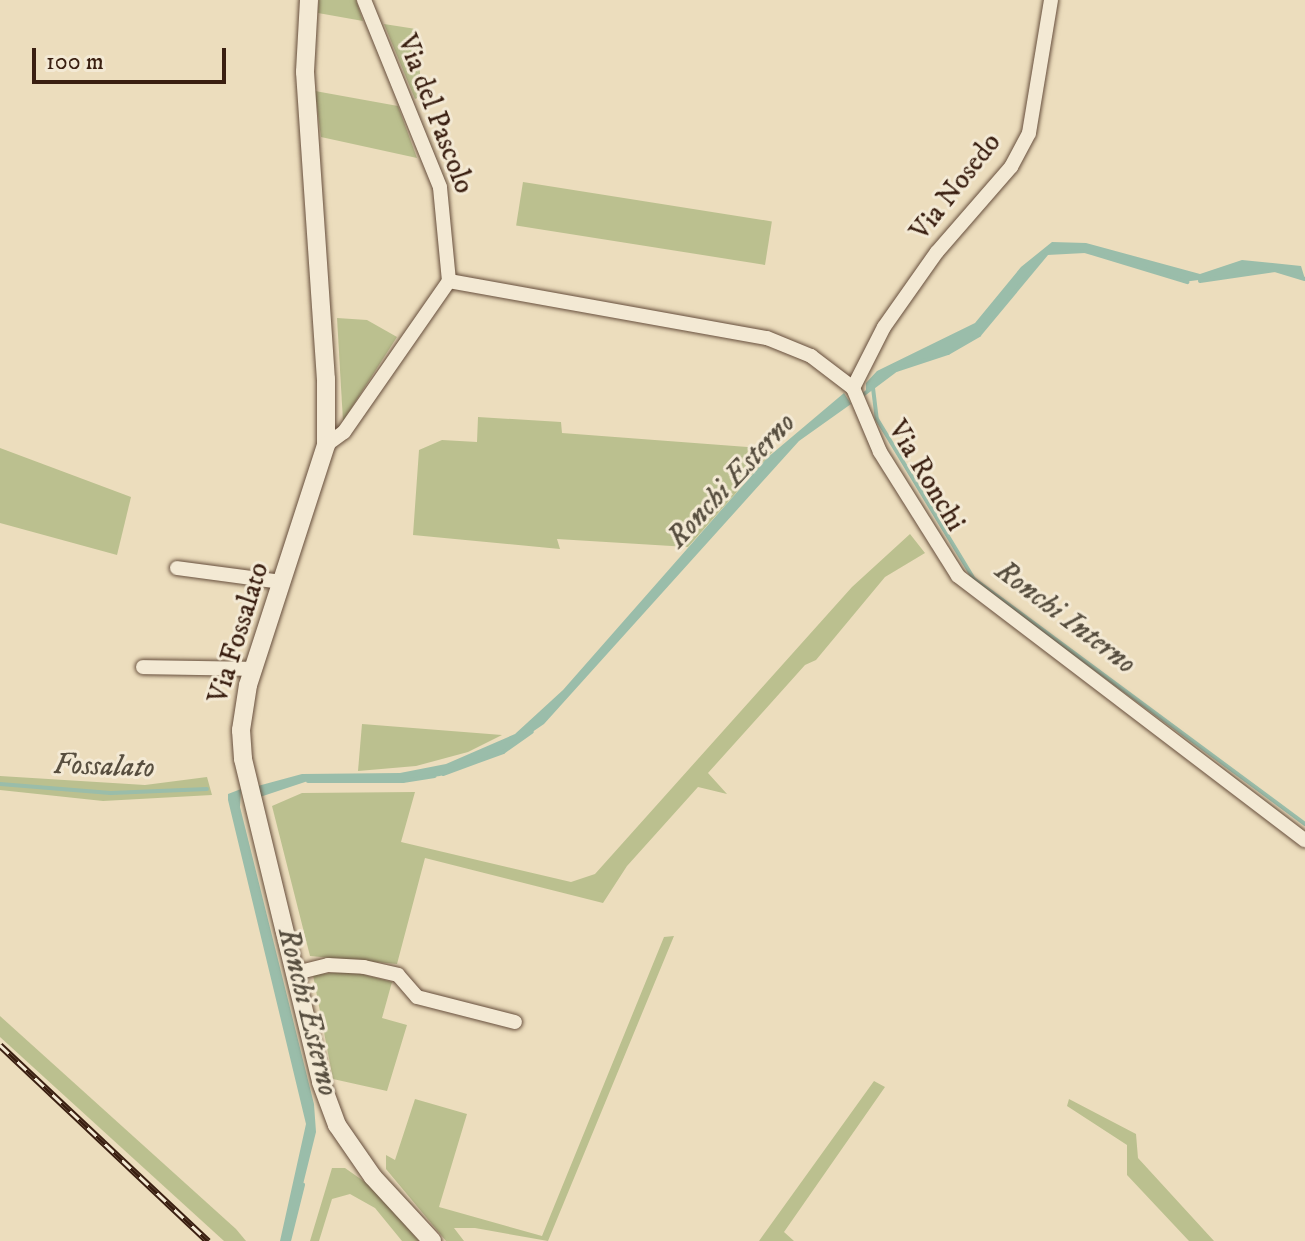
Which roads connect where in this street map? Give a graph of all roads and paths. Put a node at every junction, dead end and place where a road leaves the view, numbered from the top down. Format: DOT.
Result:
graph roads {
  1 [pos="309,0"];
  2 [pos="364,0"];
  3 [pos="1051,0"];
  4 [pos="449,281"];
  5 [pos="853,388"];
  6 [pos="326,445"];
  7 [pos="177,568"];
  8 [pos="282,582"];
  9 [pos="143,667"];
  10 [pos="254,669"];
  11 [pos="1305,840"];
  12 [pos="296,973"];
  13 [pos="515,1022"];
  14 [pos="432,1241"];
  1 -- 6 [label="street, Via Fossalato"];
  2 -- 4 [label="street, Via del Pascolo"];
  3 -- 5 [label="street, Via Nosedo"];
  4 -- 5 [label="street"];
  4 -- 6 [label="street"];
  5 -- 11 [label="street, Via Ronchi"];
  6 -- 8 [label="street, Via Fossalato"];
  7 -- 8 [label="street"];
  8 -- 10 [label="street, Via Fossalato"];
  9 -- 10 [label="street"];
  10 -- 12 [label="street, Via Fossalato"];
  12 -- 13 [label="street"];
  12 -- 14 [label="street, Via Fossalato"];
}
